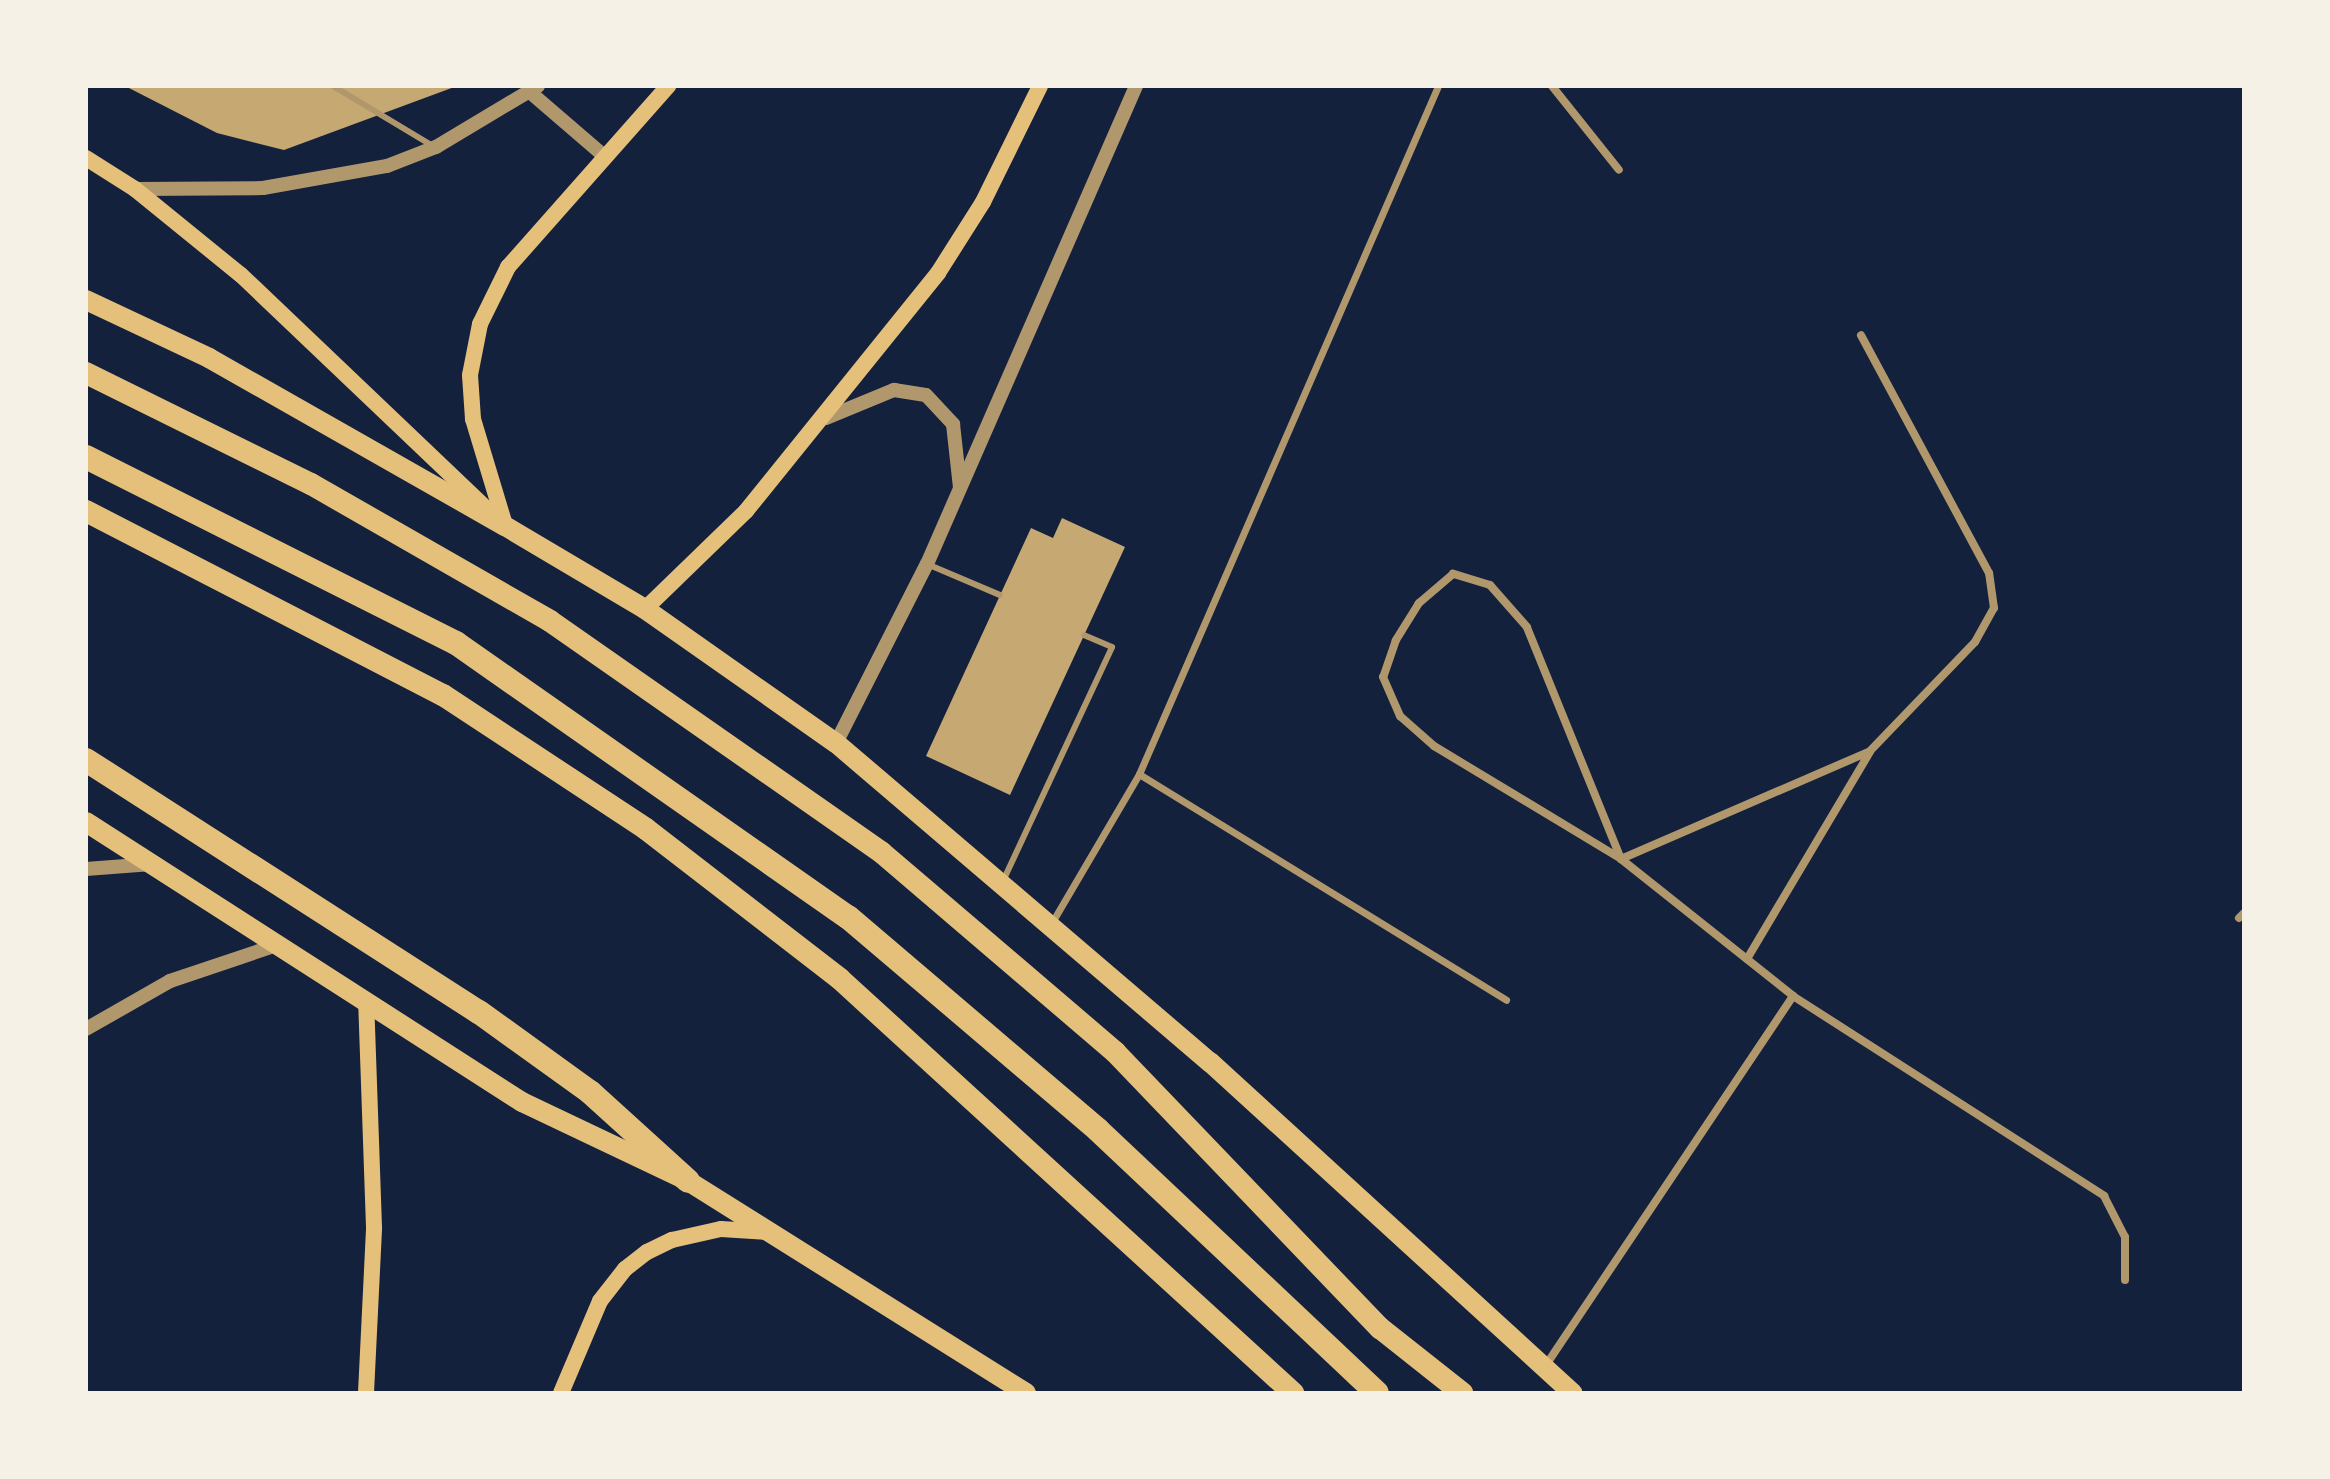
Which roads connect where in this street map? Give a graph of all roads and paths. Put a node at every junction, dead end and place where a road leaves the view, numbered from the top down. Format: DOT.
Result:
graph roads {
  1 [pos="333,86"];
  2 [pos="668,86"];
  3 [pos="1040,86"];
  4 [pos="1136,86"];
  5 [pos="1438,86"];
  6 [pos="1552,86"];
  7 [pos="535,90"];
  8 [pos="436,147"];
  9 [pos="603,155"];
  10 [pos="86,158"];
  11 [pos="1619,170"];
  12 [pos="135,189"];
  13 [pos="86,300"];
  14 [pos="1861,335"];
  15 [pos="86,373"];
  16 [pos="826,418"];
  17 [pos="86,457"];
  18 [pos="960,491"];
  19 [pos="86,511"];
  20 [pos="505,526"];
  21 [pos="927,564"];
  22 [pos="1000,595"];
  23 [pos="645,609"];
  24 [pos="1084,635"];
  25 [pos="836,743"];
  26 [pos="1870,751"];
  27 [pos="86,760"];
  28 [pos="1139,774"];
  29 [pos="86,822"];
  30 [pos="1621,859"];
  31 [pos="152,864"];
  32 [pos="86,869"];
  33 [pos="1001,884"];
  34 [pos="1050,926"];
  35 [pos="277,945"];
  36 [pos="1747,959"];
  37 [pos="1793,996"];
  38 [pos="1506,1000"];
  39 [pos="366,1001"];
  40 [pos="86,1029"];
  41 [pos="688,1181"];
  42 [pos="771,1232"];
  43 [pos="2125,1280"];
  44 [pos="1542,1370"];
  45 [pos="366,1393"];
  46 [pos="561,1393"];
  47 [pos="1026,1393"];
  48 [pos="1293,1393"];
  49 [pos="1377,1393"];
  50 [pos="1462,1393"];
  51 [pos="1572,1393"];
  1 -- 8 [label="lane"];
  2 -- 9 [label="main road"];
  3 -- 16 [label="main road"];
  4 -- 18 [label="street"];
  5 -- 28 [label="street"];
  6 -- 11 [label="street"];
  7 -- 8 [label="street"];
  7 -- 9 [label="street"];
  8 -- 12 [label="street"];
  9 -- 20 [label="main road"];
  10 -- 12 [label="main road"];
  12 -- 20 [label="main road"];
  13 -- 20 [label="main road"];
  14 -- 26 [label="street"];
  15 -- 50 [label="highway"];
  16 -- 18 [label="street"];
  16 -- 23 [label="main road"];
  17 -- 49 [label="highway"];
  18 -- 21 [label="street"];
  19 -- 48 [label="highway"];
  20 -- 23 [label="main road"];
  21 -- 22 [label="lane"];
  21 -- 25 [label="street"];
  23 -- 25 [label="main road"];
  24 -- 33 [label="lane"];
  25 -- 33 [label="main road"];
  26 -- 30 [label="street"];
  26 -- 36 [label="street"];
  27 -- 41 [label="highway"];
  28 -- 34 [label="street"];
  28 -- 38 [label="street"];
  29 -- 31 [label="main road"];
  30 -- 30 [label="street"];
  30 -- 36 [label="street"];
  31 -- 32 [label="street"];
  31 -- 35 [label="main road"];
  33 -- 34 [label="main road"];
  34 -- 44 [label="main road"];
  35 -- 39 [label="main road"];
  35 -- 40 [label="street"];
  36 -- 37 [label="street"];
  37 -- 43 [label="street"];
  37 -- 44 [label="street"];
  39 -- 41 [label="main road"];
  39 -- 45 [label="main road"];
  41 -- 42 [label="main road"];
  42 -- 46 [label="main road"];
  42 -- 47 [label="main road"];
  44 -- 51 [label="main road"];
}
